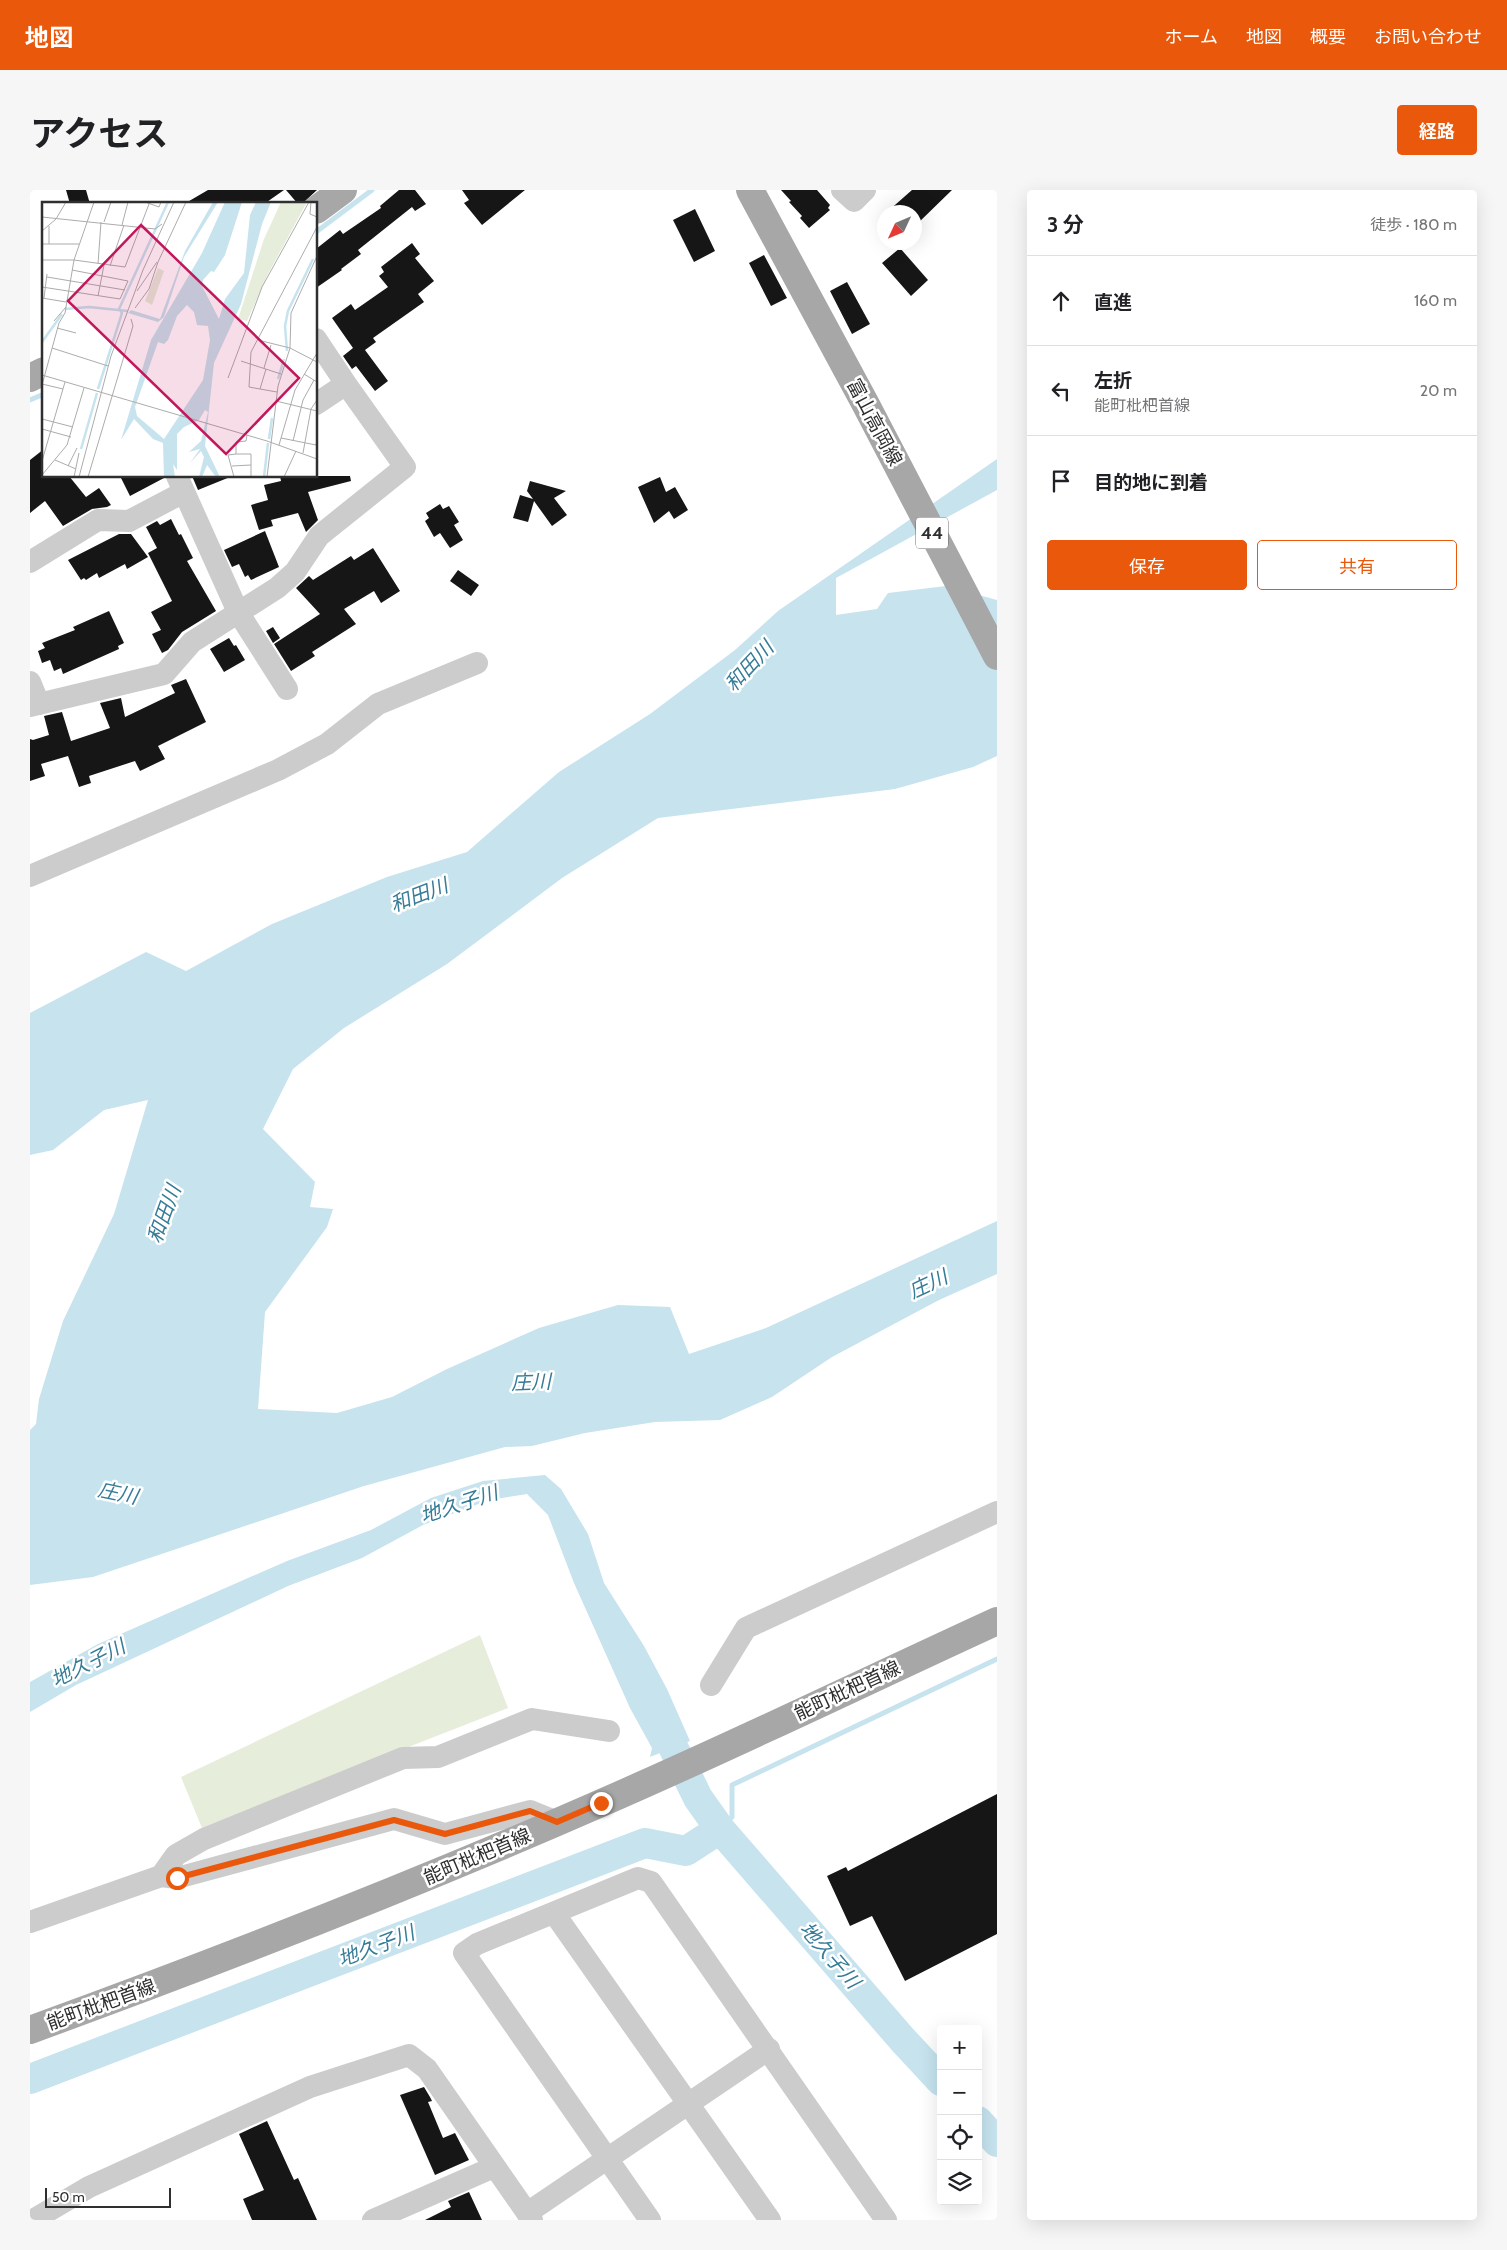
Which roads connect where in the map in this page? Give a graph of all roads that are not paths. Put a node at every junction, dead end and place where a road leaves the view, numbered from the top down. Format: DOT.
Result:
graph roads {
  1 [pos="750,190"];
  2 [pos="842,190"];
  3 [pos="866,190"];
  4 [pos="318,342"];
  5 [pos="42,372"];
  6 [pos="30,378"];
  7 [pos="346,384"];
  8 [pos="318,403"];
  9 [pos="180,484"];
  10 [pos="30,562"];
  11 [pos="238,612"];
  12 [pos="997,656"];
  13 [pos="478,663"];
  14 [pos="30,682"];
  15 [pos="286,689"];
  16 [pos="35,705"];
  17 [pos="30,876"];
  18 [pos="997,1512"];
  19 [pos="997,1621"];
  20 [pos="711,1685"];
  21 [pos="608,1731"];
  22 [pos="557,1822"];
  23 [pos="161,1876"];
  24 [pos="554,1913"];
  25 [pos="30,1922"];
  26 [pos="34,2033"];
  27 [pos="769,2049"];
  28 [pos="688,2105"];
  29 [pos="608,2158"];
  30 [pos="494,2167"];
  31 [pos="530,2216"];
  32 [pos="34,2220"];
  33 [pos="373,2220"];
  34 [pos="650,2220"];
  35 [pos="770,2220"];
  36 [pos="886,2220"];
  1 -- 12 [label="main road, 富山高岡線 / 44"];
  2 -- 3 [label="street"];
  4 -- 7 [label="street"];
  5 -- 6 [label="main road"];
  7 -- 8 [label="street"];
  7 -- 11 [label="street"];
  9 -- 10 [label="street"];
  9 -- 11 [label="street"];
  11 -- 15 [label="street"];
  11 -- 16 [label="street"];
  13 -- 17 [label="street"];
  14 -- 16 [label="street"];
  18 -- 20 [label="street"];
  19 -- 22 [label="main road, 能町枇杷首線"];
  21 -- 23 [label="street"];
  22 -- 23 [label="street"];
  22 -- 26 [label="main road, 能町枇杷首線"];
  23 -- 25 [label="street"];
  24 -- 27 [label="street"];
  24 -- 28 [label="street"];
  24 -- 29 [label="street"];
  27 -- 28 [label="street"];
  27 -- 36 [label="street"];
  28 -- 29 [label="street"];
  28 -- 35 [label="street"];
  29 -- 31 [label="street"];
  29 -- 34 [label="street"];
  30 -- 31 [label="street"];
  30 -- 32 [label="street"];
  30 -- 33 [label="street"];
}
